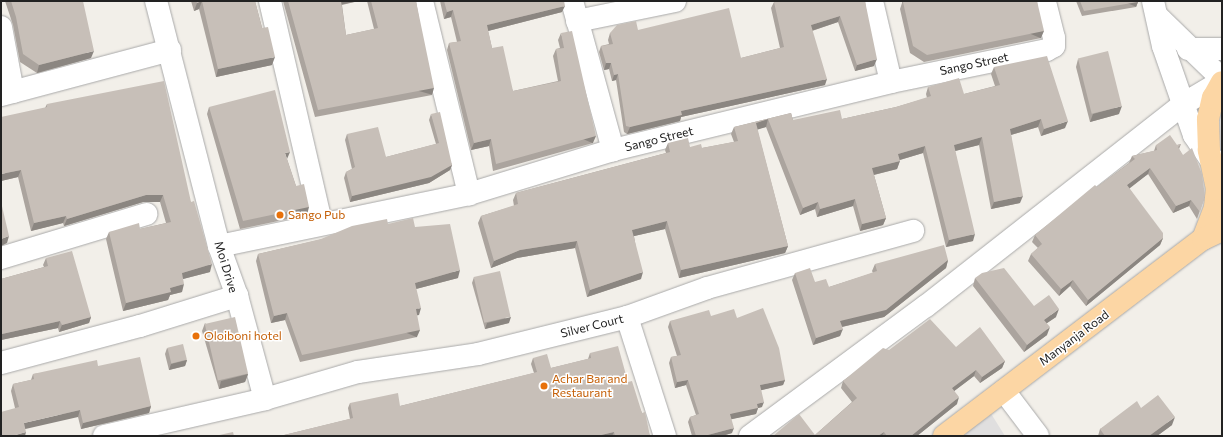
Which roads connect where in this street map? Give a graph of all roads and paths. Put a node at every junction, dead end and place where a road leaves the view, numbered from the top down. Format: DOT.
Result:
graph roads {
  1 [pos="156,1"];
  2 [pos="270,1"];
  3 [pos="422,1"];
  4 [pos="675,1"];
  5 [pos="872,1"];
  6 [pos="1045,1"];
  7 [pos="1155,8"];
  8 [pos="574,11"];
  9 [pos="1,27"];
  10 [pos="1188,49"];
  11 [pos="1222,49"];
  12 [pos="170,50"];
  13 [pos="1222,81"];
  14 [pos="891,82"];
  15 [pos="7,94"];
  16 [pos="1185,103"];
  17 [pos="613,150"];
  18 [pos="1217,162"];
  19 [pos="469,194"];
  20 [pos="147,214"];
  21 [pos="321,222"];
  22 [pos="913,231"];
  23 [pos="1213,234"];
  24 [pos="219,246"];
  25 [pos="1,258"];
  26 [pos="237,296"];
  27 [pos="627,317"];
  28 [pos="1,362"];
  29 [pos="1004,391"];
  30 [pos="265,399"];
  31 [pos="104,436"];
  32 [pos="665,436"];
  33 [pos="750,436"];
  34 [pos="944,436"];
  35 [pos="1038,436"];
  1 -- 12 [label="street, Moi Drive"];
  2 -- 21 [label="street"];
  3 -- 19 [label="street"];
  4 -- 8 [label="street"];
  5 -- 14 [label="street"];
  6 -- 14 [label="street, Sango Street"];
  7 -- 10 [label="street"];
  7 -- 16 [label="street"];
  8 -- 17 [label="street"];
  9 -- 15 [label="street"];
  10 -- 11 [label="street"];
  10 -- 13 [label="street"];
  12 -- 15 [label="street"];
  12 -- 24 [label="street, Moi Drive"];
  13 -- 16 [label="street"];
  13 -- 18 [label="main road, Manyanja Road"];
  14 -- 17 [label="street, Sango Street"];
  16 -- 18 [label="street"];
  16 -- 33 [label="street"];
  17 -- 19 [label="street, Sango Street"];
  18 -- 23 [label="main road, Manyanja Road"];
  19 -- 21 [label="street, Sango Street"];
  20 -- 25 [label="street"];
  21 -- 24 [label="street, Sango Street"];
  22 -- 27 [label="street, Silver Court"];
  23 -- 29 [label="main road, Manyanja Road"];
  24 -- 26 [label="street, Moi Drive"];
  26 -- 28 [label="street, Moi Drive"];
  26 -- 30 [label="street"];
  27 -- 30 [label="street, Silver Court"];
  27 -- 32 [label="street"];
  29 -- 34 [label="main road, Manyanja Road"];
  29 -- 35 [label="street"];
  30 -- 31 [label="street, Silver Court"];
}
